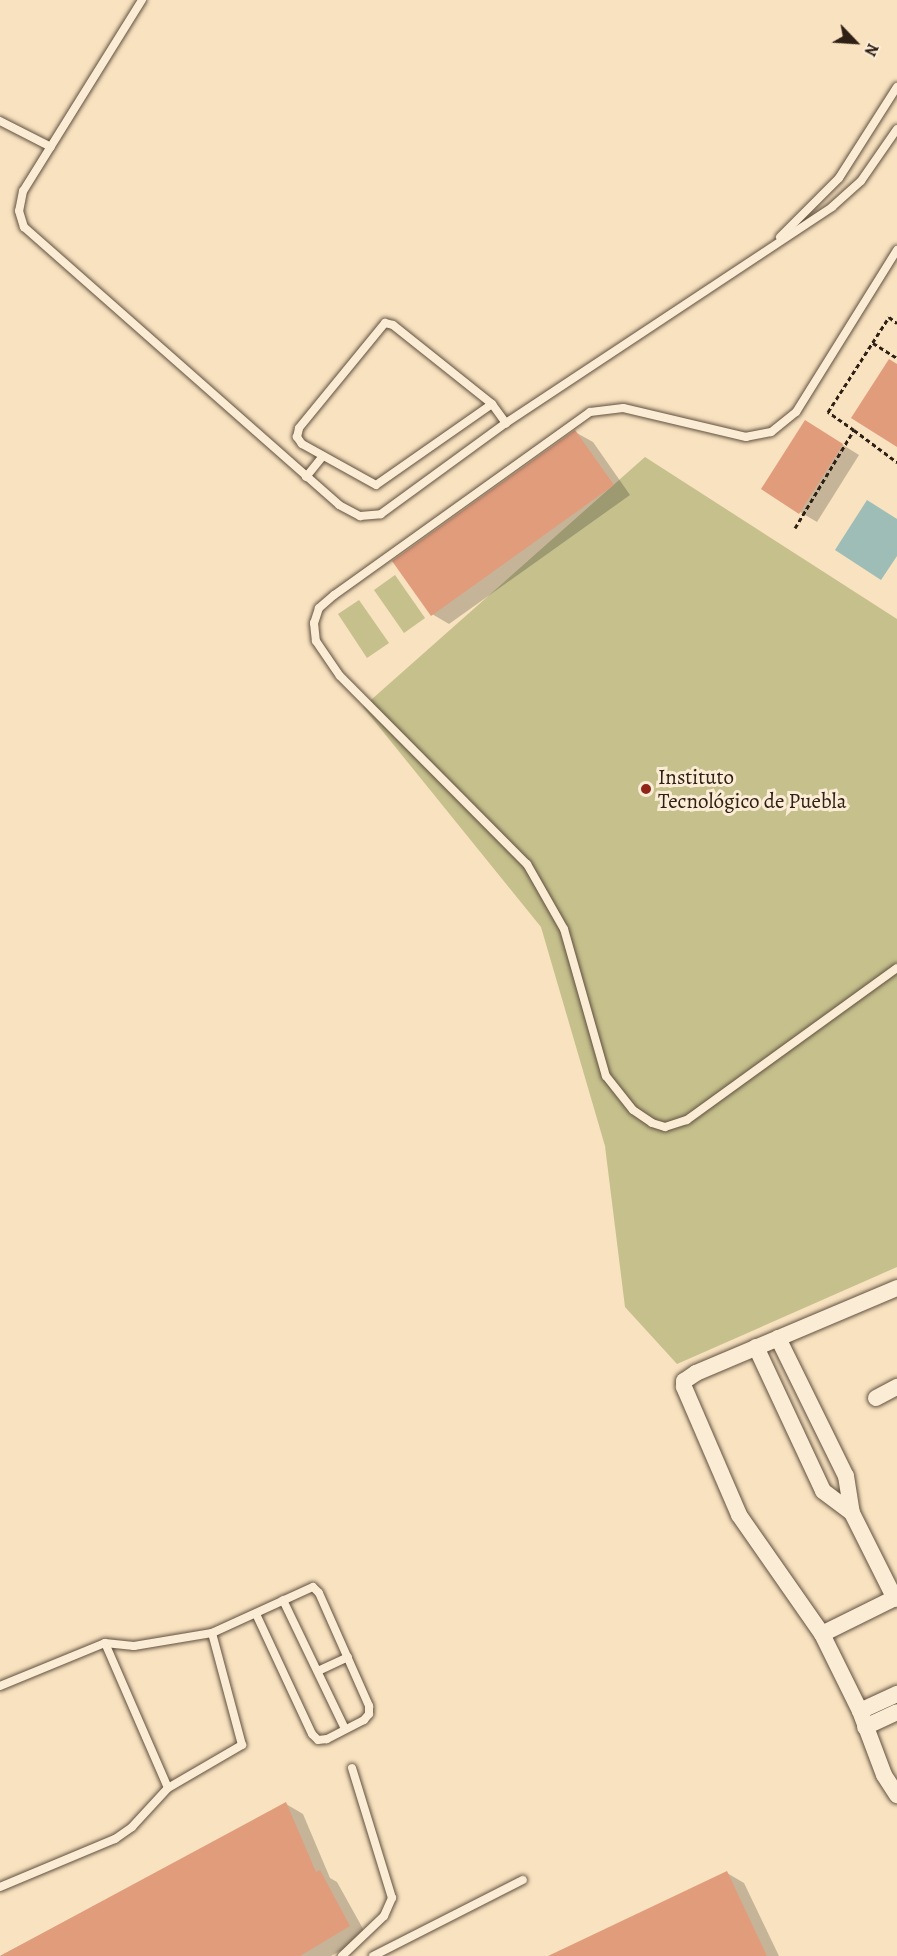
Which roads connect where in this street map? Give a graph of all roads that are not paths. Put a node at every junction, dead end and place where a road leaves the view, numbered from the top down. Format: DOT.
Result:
graph roads {
  1 [pos="142,0"];
  2 [pos="897,87"];
  3 [pos="0,121"];
  4 [pos="897,129"];
  5 [pos="51,147"];
  6 [pos="897,250"];
  7 [pos="765,252"];
  8 [pos="492,404"];
  9 [pos="506,423"];
  10 [pos="323,456"];
  11 [pos="306,477"];
  12 [pos="897,968"];
  13 [pos="897,1288"];
  14 [pos="778,1338"];
  15 [pos="756,1347"];
  16 [pos="897,1388"];
  17 [pos="876,1398"];
  18 [pos="852,1513"];
  19 [pos="896,1598"];
  20 [pos="283,1600"];
  21 [pos="256,1614"];
  22 [pos="212,1633"];
  23 [pos="822,1634"];
  24 [pos="105,1643"];
  25 [pos="348,1658"];
  26 [pos="318,1671"];
  27 [pos="0,1686"];
  28 [pos="897,1694"];
  29 [pos="860,1711"];
  30 [pos="897,1713"];
  31 [pos="865,1727"];
  32 [pos="345,1729"];
  33 [pos="352,1768"];
  34 [pos="168,1788"];
  35 [pos="897,1795"];
  36 [pos="523,1880"];
  37 [pos="0,1887"];
  38 [pos="342,1956"];
  39 [pos="373,1956"];
  1 -- 5 [label="lane"];
  2 -- 7 [label="lane"];
  3 -- 5 [label="lane"];
  4 -- 7 [label="lane"];
  5 -- 11 [label="lane"];
  6 -- 12 [label="lane"];
  7 -- 9 [label="lane"];
  8 -- 9 [label="lane"];
  8 -- 10 [label="lane"];
  8 -- 10 [label="lane"];
  9 -- 11 [label="lane"];
  10 -- 11 [label="lane"];
  13 -- 14 [label="street"];
  14 -- 15 [label="street"];
  14 -- 18 [label="street"];
  15 -- 18 [label="street"];
  15 -- 23 [label="street"];
  16 -- 17 [label="street"];
  18 -- 19 [label="street"];
  19 -- 23 [label="street"];
  20 -- 21 [label="lane"];
  20 -- 25 [label="lane"];
  20 -- 26 [label="lane"];
  21 -- 22 [label="lane"];
  21 -- 32 [label="lane"];
  22 -- 24 [label="lane"];
  22 -- 34 [label="lane"];
  23 -- 29 [label="street"];
  24 -- 27 [label="lane"];
  24 -- 34 [label="lane"];
  25 -- 26 [label="lane"];
  25 -- 32 [label="lane"];
  26 -- 32 [label="lane"];
  28 -- 29 [label="street"];
  29 -- 31 [label="street"];
  30 -- 31 [label="street"];
  31 -- 35 [label="street"];
  33 -- 38 [label="lane"];
  34 -- 37 [label="lane"];
  36 -- 39 [label="lane"];
}
